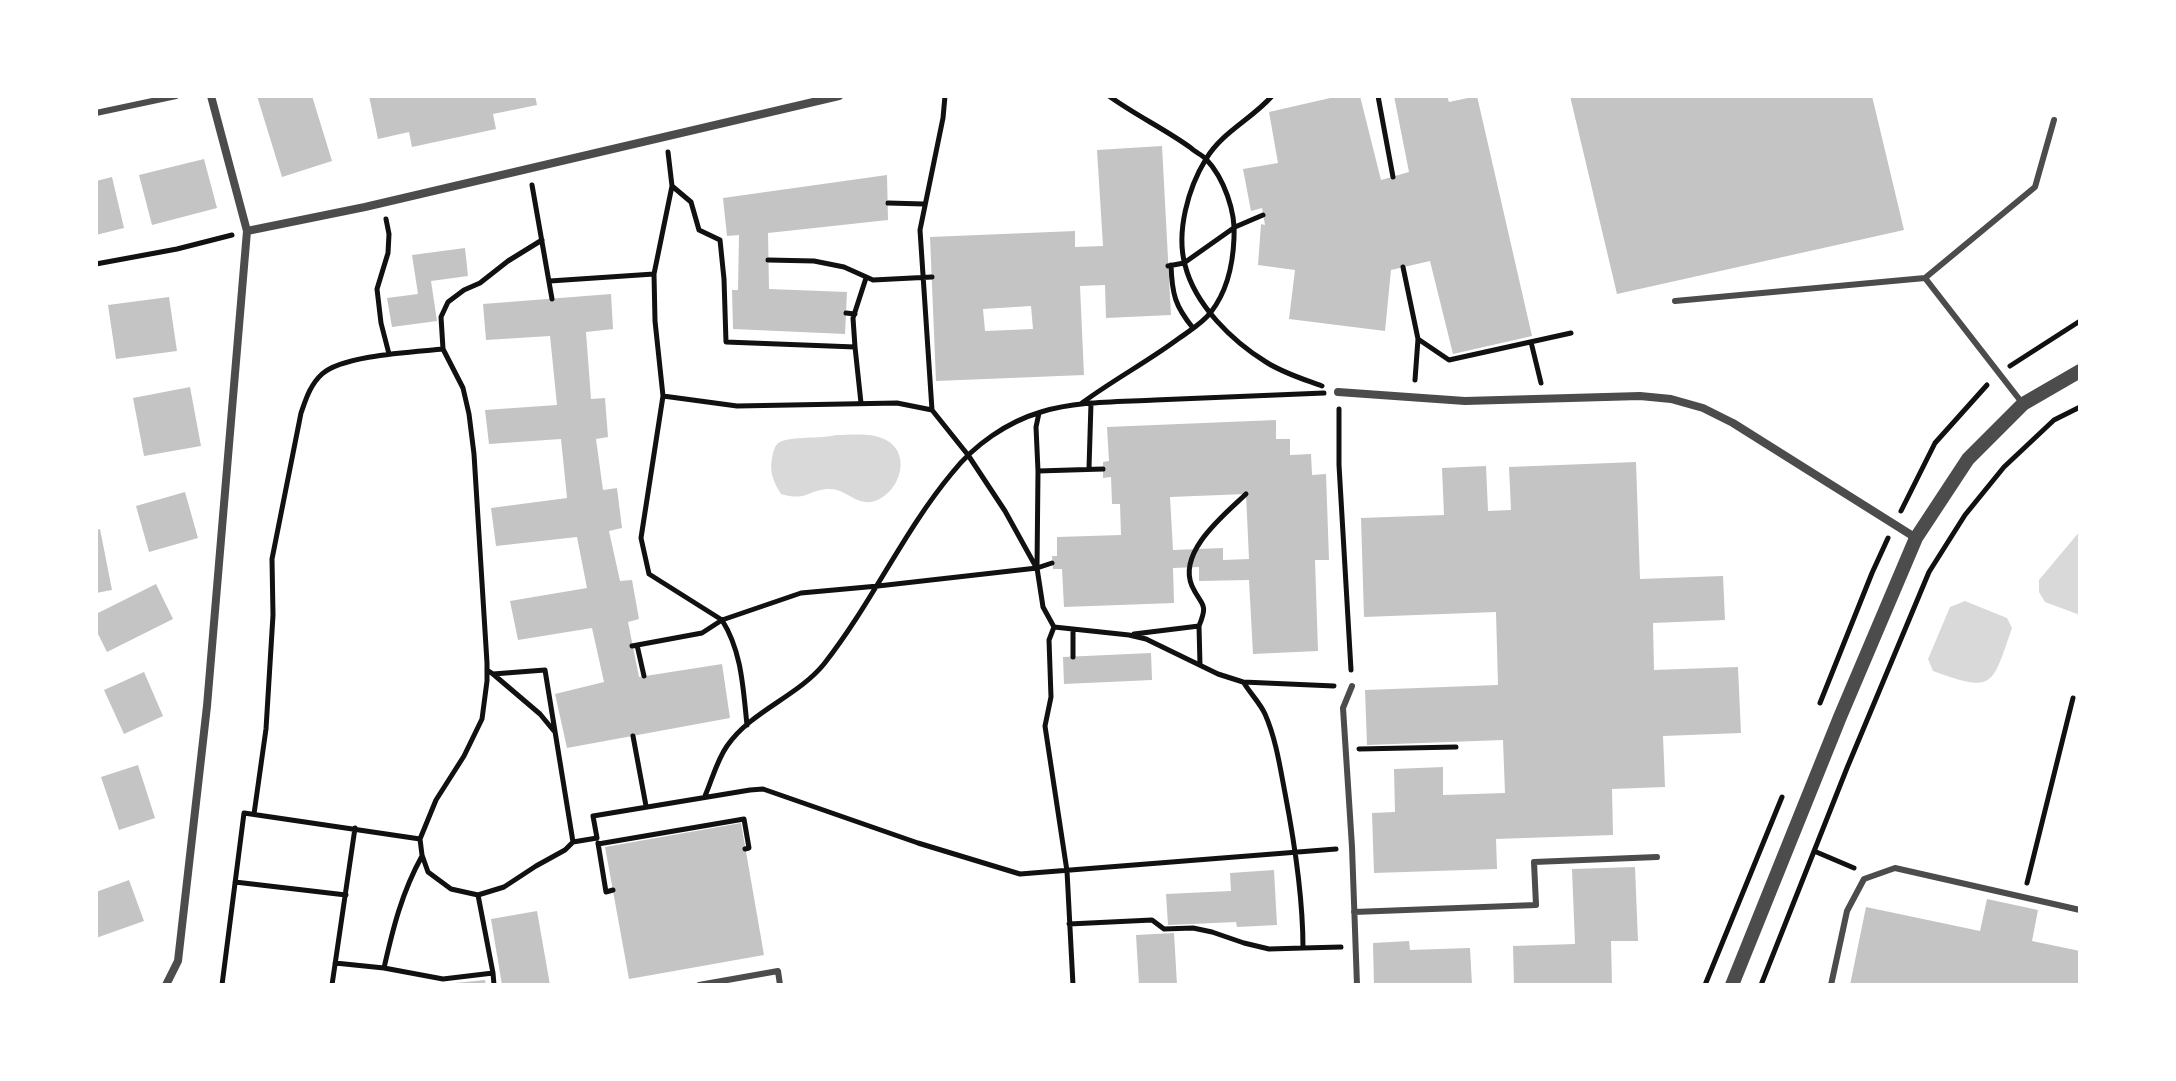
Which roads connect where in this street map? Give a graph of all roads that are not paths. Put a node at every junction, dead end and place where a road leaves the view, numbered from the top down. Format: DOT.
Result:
graph roads {
  1 [pos="176,96"];
  2 [pos="211,96"];
  3 [pos="839,96"];
  4 [pos="96,113"];
  5 [pos="2054,120"];
  6 [pos="247,231"];
  7 [pos="1925,278"];
  8 [pos="1675,301"];
  9 [pos="2080,371"];
  10 [pos="1338,392"];
  11 [pos="2023,404"];
  12 [pos="1916,538"];
  13 [pos="1352,686"];
  14 [pos="1657,857"];
  15 [pos="2080,910"];
  16 [pos="1354,912"];
  17 [pos="166,985"];
  18 [pos="699,985"];
  19 [pos="780,985"];
  20 [pos="1357,985"];
  21 [pos="1732,985"];
  22 [pos="1831,985"];
  1 -- 4 [label="lane"];
  2 -- 6 [label="street"];
  3 -- 6 [label="street"];
  5 -- 7 [label="lane"];
  6 -- 17 [label="street"];
  7 -- 8 [label="lane"];
  7 -- 11 [label="lane"];
  9 -- 11 [label="street"];
  10 -- 12 [label="street"];
  11 -- 12 [label="street"];
  12 -- 21 [label="street"];
  13 -- 16 [label="lane"];
  14 -- 16 [label="lane"];
  15 -- 22 [label="lane"];
  16 -- 20 [label="lane"];
  18 -- 19 [label="lane"];
}
